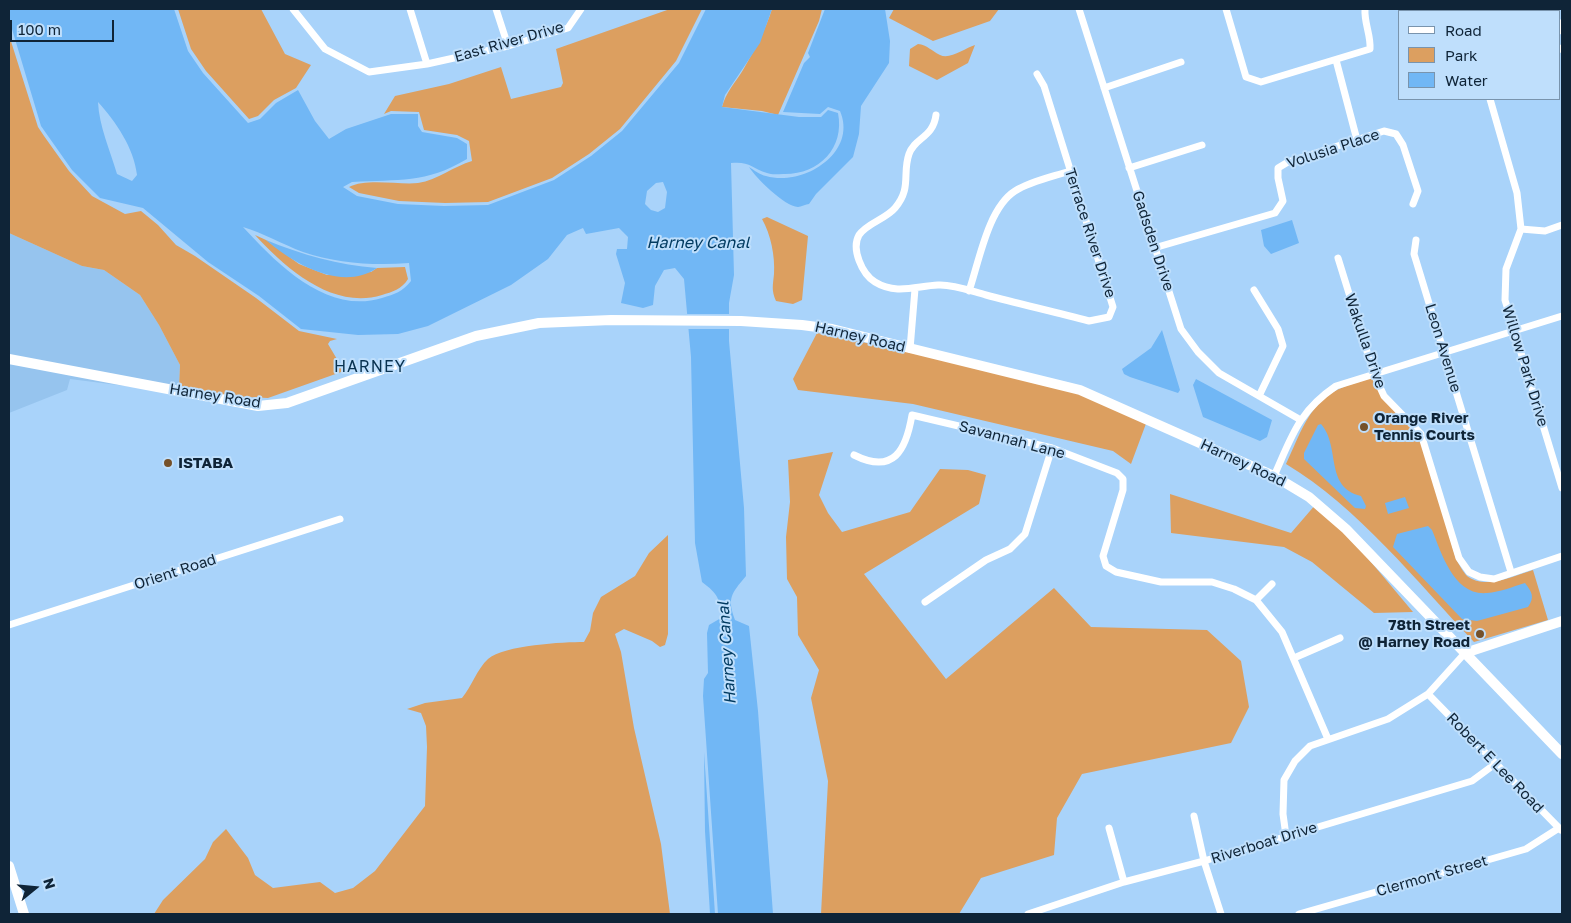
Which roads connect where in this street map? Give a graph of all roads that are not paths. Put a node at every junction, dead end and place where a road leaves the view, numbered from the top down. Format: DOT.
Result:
graph roads {
  1 [pos="293,9"];
  2 [pos="410,9"];
  3 [pos="496,9"];
  4 [pos="581,9"];
  5 [pos="1079,9"];
  6 [pos="1226,9"];
  7 [pos="1365,9"];
  8 [pos="508,46"];
  9 [pos="1336,60"];
  10 [pos="1181,62"];
  11 [pos="428,64"];
  12 [pos="1037,74"];
  13 [pos="1104,88"];
  14 [pos="1490,100"];
  15 [pos="936,115"];
  16 [pos="1358,140"];
  17 [pos="1202,145"];
  18 [pos="1129,168"];
  19 [pos="1070,171"];
  20 [pos="1413,204"];
  21 [pos="1562,225"];
  22 [pos="1521,229"];
  23 [pos="1416,240"];
  24 [pos="1154,248"];
  25 [pos="1338,258"];
  26 [pos="915,289"];
  27 [pos="1254,290"];
  28 [pos="969,291"];
  29 [pos="1562,316"];
  30 [pos="1514,331"];
  31 [pos="910,349"];
  32 [pos="1444,352"];
  33 [pos="9,359"];
  34 [pos="1374,374"];
  35 [pos="1259,396"];
  36 [pos="1299,419"];
  37 [pos="1052,448"];
  38 [pos="854,455"];
  39 [pos="1274,476"];
  40 [pos="1562,488"];
  41 [pos="340,519"];
  42 [pos="1562,556"];
  43 [pos="1511,572"];
  44 [pos="1272,584"];
  45 [pos="1256,600"];
  46 [pos="925,602"];
  47 [pos="1562,621"];
  48 [pos="9,625"];
  49 [pos="1340,638"];
  50 [pos="1465,653"];
  51 [pos="1294,658"];
  52 [pos="1428,694"];
  53 [pos="1328,739"];
  54 [pos="1562,754"];
  55 [pos="1496,764"];
  56 [pos="1194,816"];
  57 [pos="1109,828"];
  58 [pos="1561,829"];
  59 [pos="1286,836"];
  60 [pos="1204,861"];
  61 [pos="9,866"];
  62 [pos="1124,882"];
  63 [pos="12,888"];
  64 [pos="1310,913"];
  65 [pos="24,914"];
  66 [pos="1028,914"];
  67 [pos="1221,914"];
  68 [pos="1299,914"];
  1 -- 11 [label="street, East River Drive"];
  2 -- 11 [label="street"];
  3 -- 8 [label="street"];
  4 -- 8 [label="street, East River Drive"];
  5 -- 13 [label="street, Gadsden Drive"];
  6 -- 9 [label="street"];
  7 -- 9 [label="street"];
  8 -- 11 [label="street, East River Drive"];
  9 -- 16 [label="street"];
  10 -- 13 [label="street"];
  12 -- 19 [label="street, Terrace River Drive"];
  13 -- 18 [label="street, Gadsden Drive"];
  14 -- 22 [label="street, Willow Park Drive"];
  15 -- 26 [label="street, Terrace River Drive"];
  16 -- 20 [label="street, Volusia Place"];
  16 -- 24 [label="street, Volusia Place"];
  17 -- 18 [label="street"];
  18 -- 24 [label="street, Gadsden Drive"];
  19 -- 28 [label="street"];
  19 -- 28 [label="street, Terrace River Drive"];
  21 -- 22 [label="street"];
  22 -- 30 [label="street, Willow Park Drive"];
  23 -- 32 [label="street, Leon Avenue"];
  24 -- 35 [label="street, Gadsden Drive"];
  25 -- 34 [label="street, Wakulla Drive"];
  26 -- 28 [label="street, Terrace River Drive"];
  26 -- 31 [label="street"];
  27 -- 35 [label="street"];
  29 -- 30 [label="street"];
  30 -- 32 [label="street"];
  30 -- 40 [label="street, Willow Park Drive"];
  31 -- 33 [label="street, Harney Road"];
  31 -- 39 [label="street, Harney Road"];
  32 -- 34 [label="street"];
  32 -- 43 [label="street, Leon Avenue"];
  34 -- 36 [label="street"];
  34 -- 43 [label="street, Wakulla Drive"];
  35 -- 36 [label="street, Gadsden Drive"];
  36 -- 39 [label="street"];
  37 -- 38 [label="street, Savannah Lane"];
  37 -- 45 [label="street, Savannah Lane"];
  37 -- 46 [label="street"];
  39 -- 50 [label="street, Harney Road"];
  41 -- 48 [label="street, Orient Road"];
  42 -- 43 [label="street, Wakulla Drive"];
  44 -- 45 [label="street"];
  45 -- 51 [label="street, Savannah Lane"];
  47 -- 50 [label="street"];
  49 -- 51 [label="street"];
  50 -- 52 [label="street"];
  50 -- 54 [label="street, Harney Road"];
  51 -- 53 [label="street, Savannah Lane"];
  52 -- 53 [label="street"];
  52 -- 55 [label="street, Robert E Lee Road"];
  53 -- 59 [label="street"];
  55 -- 58 [label="street, Robert E Lee Road"];
  55 -- 59 [label="street, Riverboat Drive"];
  56 -- 60 [label="street"];
  57 -- 62 [label="street"];
  58 -- 64 [label="street, Clermont Street"];
  59 -- 60 [label="street, Riverboat Drive"];
  60 -- 62 [label="street, Riverboat Drive"];
  60 -- 67 [label="street"];
  61 -- 63 [label="street"];
  62 -- 66 [label="street, Riverboat Drive"];
  63 -- 65 [label="street"];
  64 -- 68 [label="street, Clermont Street"];
}
